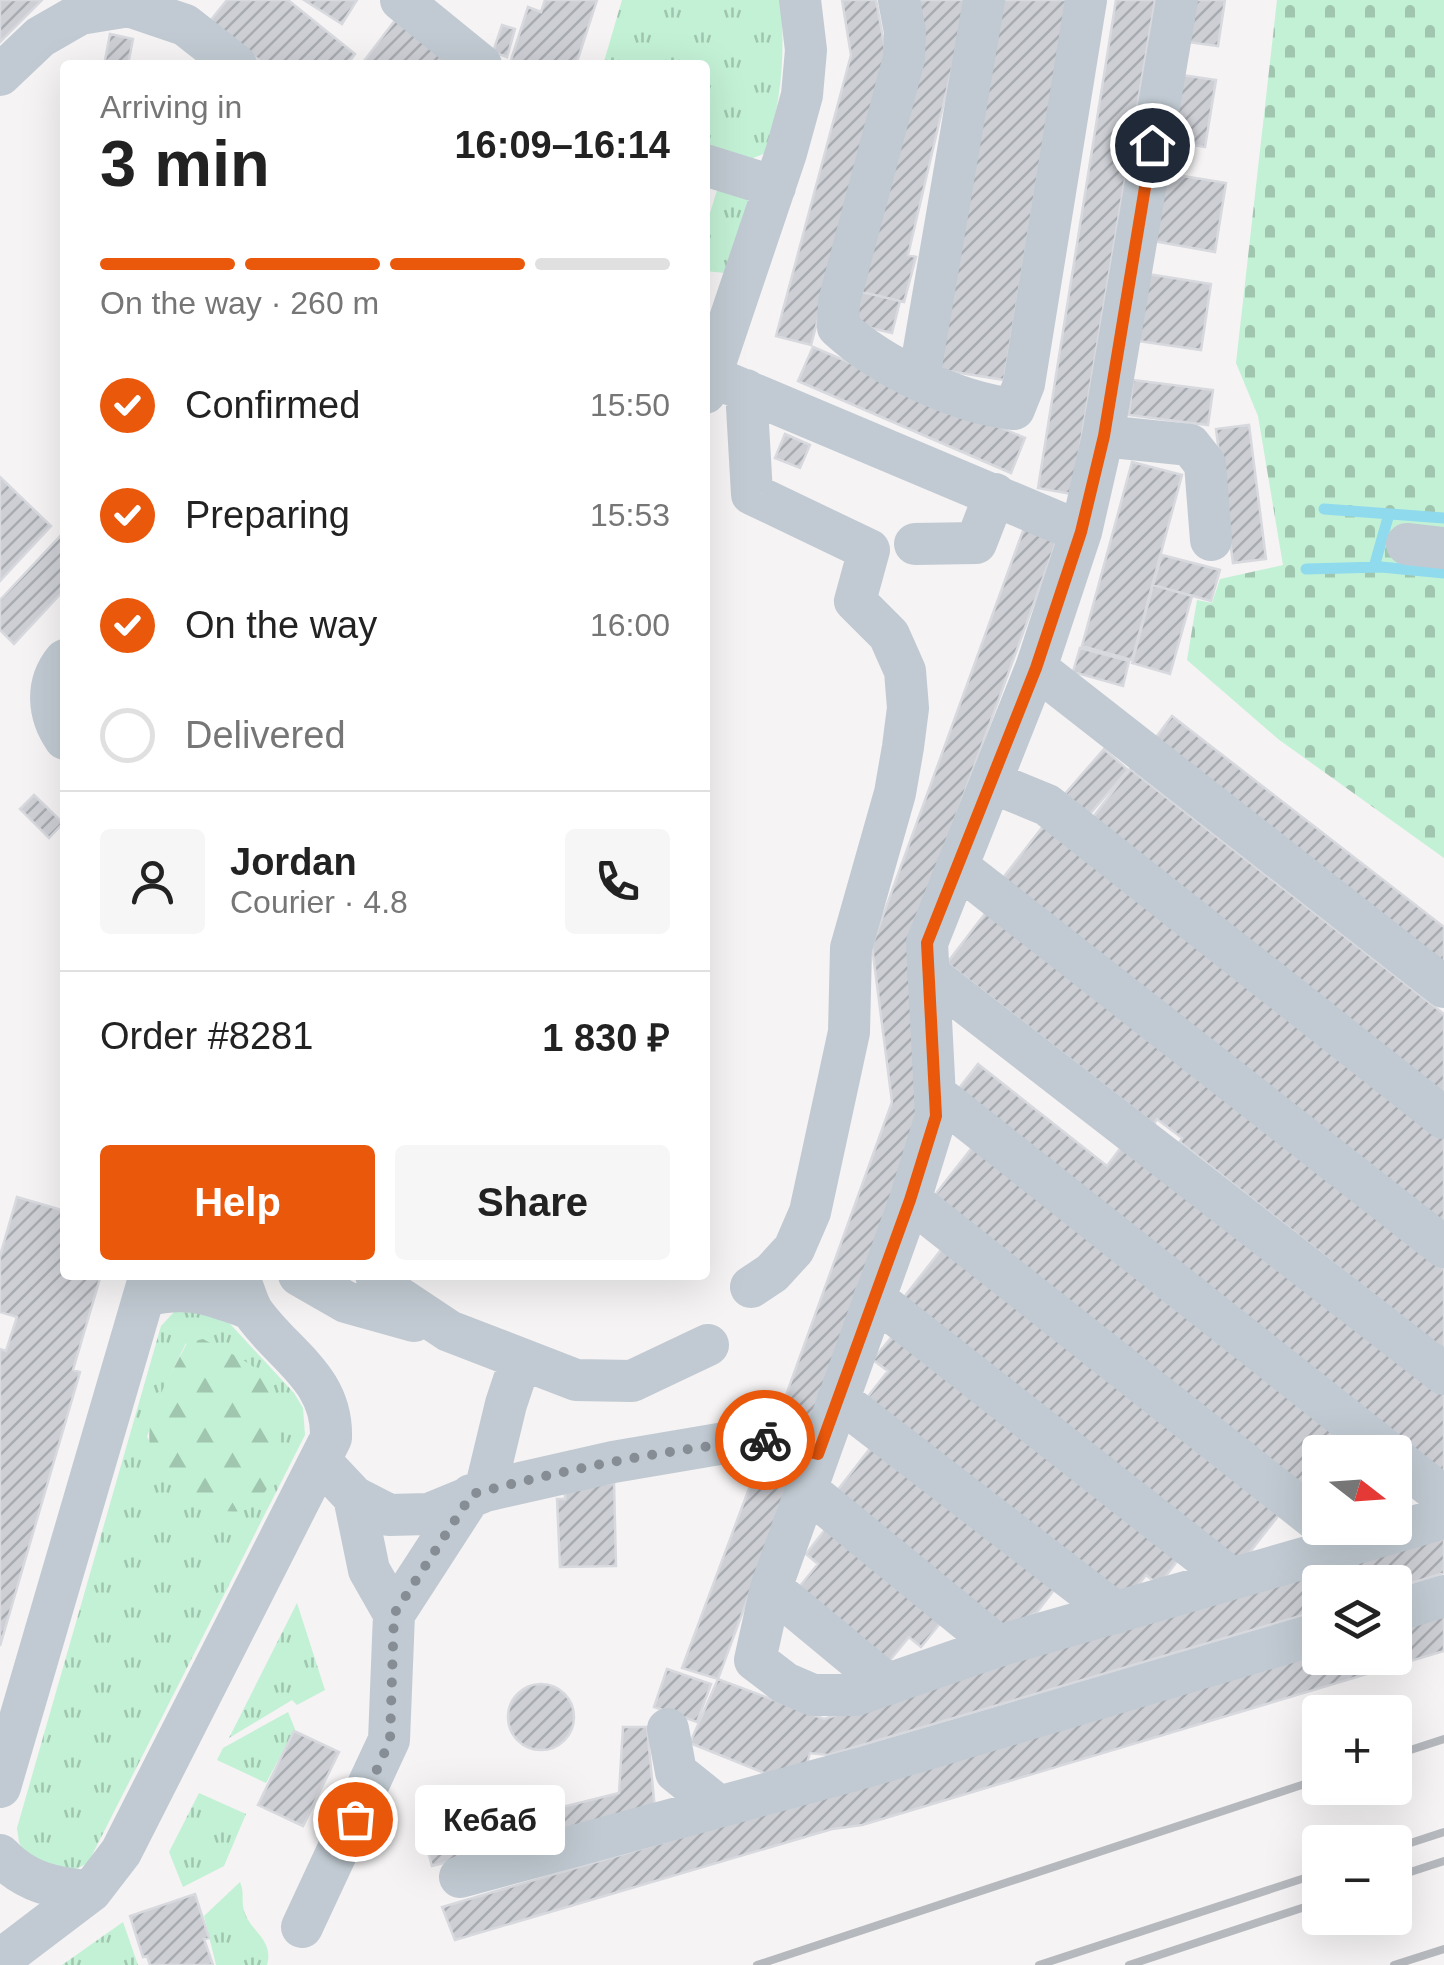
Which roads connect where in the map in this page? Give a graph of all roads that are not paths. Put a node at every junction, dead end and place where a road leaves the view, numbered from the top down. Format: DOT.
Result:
graph roads {
  1 [pos="401,0"];
  2 [pos="800,0"];
  3 [pos="899,0"];
  4 [pos="984,0"];
  5 [pos="1086,0"];
  6 [pos="1177,0"];
  7 [pos="230,60"];
  8 [pos="476,60"];
  9 [pos="0,75"];
  10 [pos="710,167"];
  11 [pos="774,187"];
  12 [pos="719,302"];
  13 [pos="919,378"];
  14 [pos="721,386"];
  15 [pos="1104,436"];
  16 [pos="995,494"];
  17 [pos="1081,532"];
  18 [pos="1211,540"];
  19 [pos="915,544"];
  20 [pos="60,666"];
  21 [pos="1036,668"];
  22 [pos="60,732"];
  23 [pos="991,782"];
  24 [pos="957,866"];
  25 [pos="928,974"];
  26 [pos="1444,987"];
  27 [pos="935,1094"];
  28 [pos="1444,1118"];
  29 [pos="910,1200"];
  30 [pos="1444,1247"];
  31 [pos="308,1280"];
  32 [pos="379,1280"];
  33 [pos="147,1285"];
  34 [pos="751,1287"];
  35 [pos="244,1292"];
  36 [pos="874,1298"];
  37 [pos="449,1331"];
  38 [pos="708,1345"];
  39 [pos="521,1359"];
  40 [pos="1444,1374"];
  41 [pos="838,1399"];
  42 [pos="1366,1435"];
  43 [pos="321,1462"];
  44 [pos="812,1471"];
  45 [pos="1412,1472"];
  46 [pos="478,1493"];
  47 [pos="354,1497"];
  48 [pos="1444,1497"];
  49 [pos="1302,1508"];
  50 [pos="1444,1518"];
  51 [pos="1412,1522"];
  52 [pos="1304,1545"];
  53 [pos="1232,1579"];
  54 [pos="771,1588"];
  55 [pos="1444,1596"];
  56 [pos="1412,1605"];
  57 [pos="1116,1613"];
  58 [pos="394,1614"];
  59 [pos="1302,1638"];
  60 [pos="998,1646"];
  61 [pos="887,1684"];
  62 [pos="668,1729"];
  63 [pos="0,1787"];
  64 [pos="717,1805"];
  65 [pos="0,1855"];
  66 [pos="460,1877"];
  67 [pos="90,1891"];
  68 [pos="302,1927"];
  69 [pos="0,1960"];
  1 -- 8 [label="street"];
  2 -- 11 [label="street"];
  3 -- 13 [label="street"];
  4 -- 13 [label="street"];
  5 -- 13 [label="street"];
  6 -- 15 [label="street"];
  7 -- 9 [label="street"];
  10 -- 11 [label="street"];
  11 -- 12 [label="street"];
  12 -- 14 [label="street"];
  14 -- 16 [label="street"];
  14 -- 34 [label="street"];
  15 -- 17 [label="street"];
  15 -- 18 [label="street"];
  16 -- 17 [label="street"];
  16 -- 19 [label="street"];
  17 -- 21 [label="street"];
  20 -- 22 [label="street"];
  21 -- 23 [label="street"];
  21 -- 26 [label="street"];
  23 -- 24 [label="street"];
  23 -- 28 [label="street"];
  24 -- 25 [label="street"];
  24 -- 30 [label="street"];
  25 -- 27 [label="street"];
  25 -- 40 [label="street"];
  27 -- 29 [label="street"];
  27 -- 42 [label="street"];
  29 -- 36 [label="street"];
  29 -- 49 [label="street"];
  31 -- 37 [label="street"];
  32 -- 37 [label="street"];
  33 -- 35 [label="street"];
  33 -- 63 [label="street"];
  35 -- 43 [label="street"];
  36 -- 41 [label="street"];
  36 -- 53 [label="street"];
  37 -- 39 [label="street"];
  38 -- 39 [label="street"];
  39 -- 46 [label="street"];
  41 -- 44 [label="street"];
  41 -- 57 [label="street"];
  43 -- 47 [label="street"];
  43 -- 67 [label="street"];
  44 -- 46 [label="street"];
  44 -- 54 [label="street"];
  44 -- 60 [label="street"];
  45 -- 48 [label="street"];
  46 -- 47 [label="street"];
  46 -- 58 [label="street"];
  47 -- 58 [label="street"];
  50 -- 51 [label="street"];
  52 -- 53 [label="street"];
  53 -- 57 [label="street"];
  54 -- 61 [label="street"];
  54 -- 61 [label="street"];
  55 -- 56 [label="street"];
  57 -- 60 [label="street"];
  58 -- 68 [label="street"];
  59 -- 64 [label="street"];
  60 -- 61 [label="street"];
  62 -- 64 [label="street"];
  64 -- 66 [label="street"];
  65 -- 67 [label="street"];
  67 -- 69 [label="street"];
}
